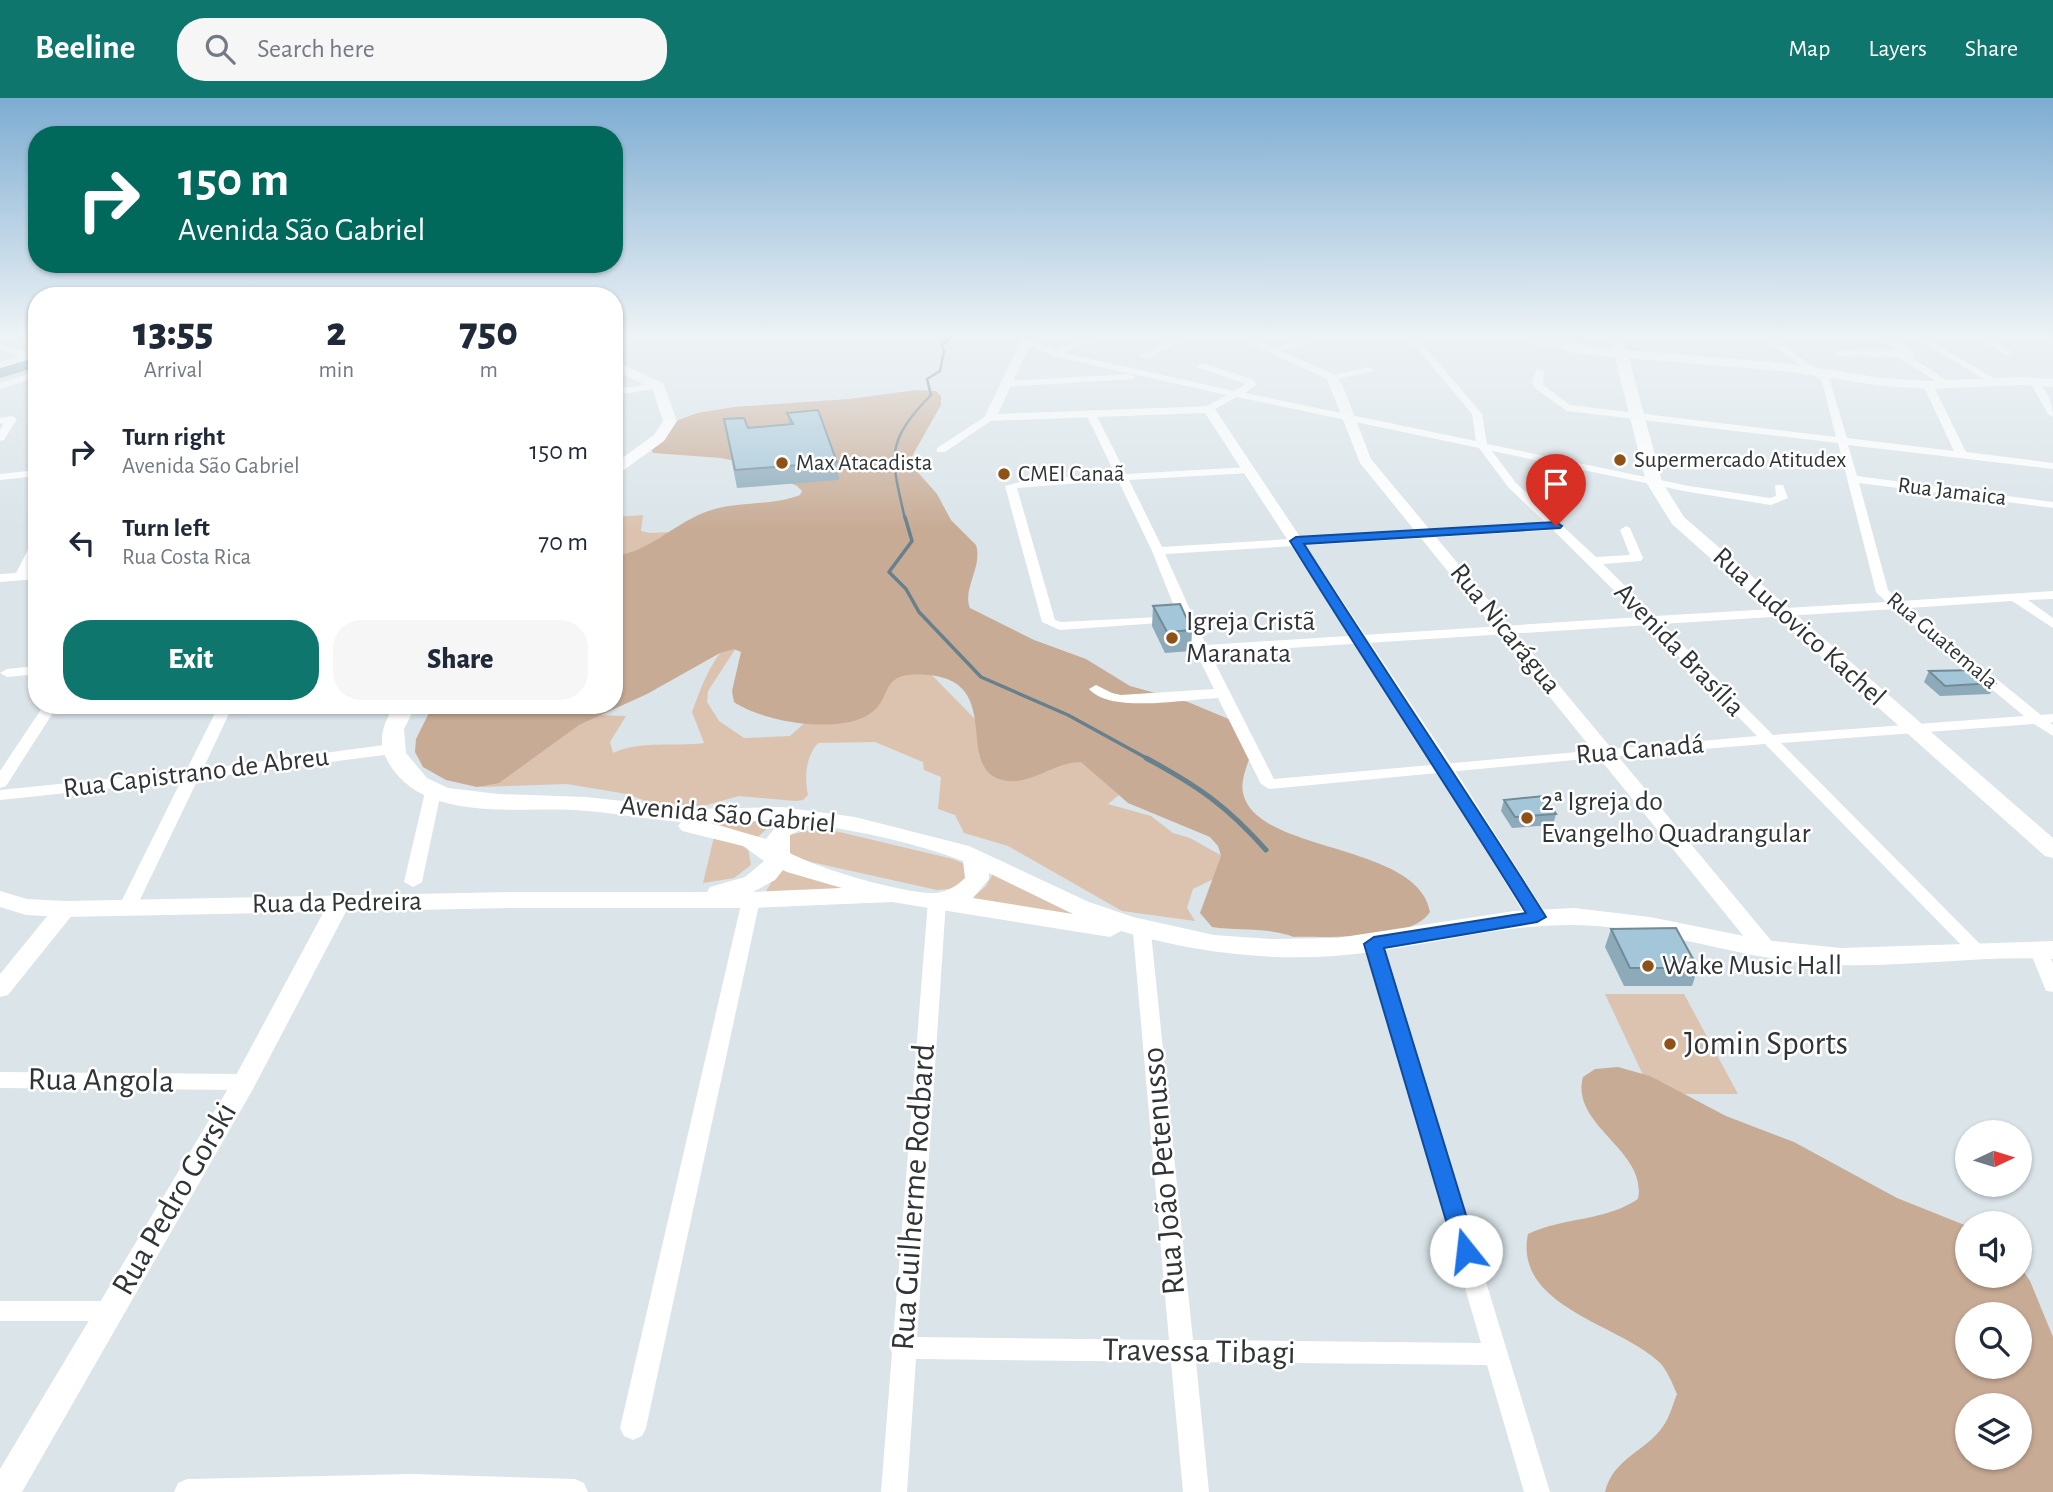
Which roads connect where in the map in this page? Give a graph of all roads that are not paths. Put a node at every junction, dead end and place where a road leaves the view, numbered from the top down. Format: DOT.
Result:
graph roads {
  1 [pos="664,400"];
  2 [pos="998,400"];
  3 [pos="1226,400"];
  4 [pos="1268,400"];
  5 [pos="1342,400"];
  6 [pos="1465,400"];
  7 [pos="1556,400"];
  8 [pos="1632,400"];
  9 [pos="1831,400"];
  10 [pos="1935,400"];
  11 [pos="1209,409"];
  12 [pos="1091,414"];
  13 [pos="1636,415"];
  14 [pos="1347,416"];
  15 [pos="990,418"];
  16 [pos="0,421"];
  17 [pos="0,439"];
  18 [pos="1840,440"];
  19 [pos="1482,445"];
  20 [pos="941,450"];
  21 [pos="1961,454"];
  22 [pos="623,465"];
  23 [pos="2053,466"];
  24 [pos="1250,470"];
  25 [pos="28,474"];
  26 [pos="0,477"];
  27 [pos="1123,477"];
  28 [pos="1851,479"];
  29 [pos="1654,482"];
  30 [pos="1779,486"];
  31 [pos="2053,505"];
  32 [pos="1556,526"];
  33 [pos="1626,530"];
  34 [pos="1426,534"];
  35 [pos="1296,541"];
  36 [pos="1158,551"];
  37 [pos="1593,561"];
  38 [pos="28,562"];
  39 [pos="21,576"];
  40 [pos="28,576"];
  41 [pos="0,578"];
  42 [pos="2053,595"];
  43 [pos="2016,598"];
  44 [pos="1894,604"];
  45 [pos="1783,611"];
  46 [pos="1185,617"];
  47 [pos="1651,621"];
  48 [pos="2053,624"];
  49 [pos="1505,629"];
  50 [pos="1357,638"];
  51 [pos="1201,649"];
  52 [pos="28,671"];
  53 [pos="7,673"];
  54 [pos="1096,690"];
  55 [pos="1223,693"];
  56 [pos="45,714"];
  57 [pos="222,714"];
  58 [pos="398,714"];
  59 [pos="2045,719"];
  60 [pos="1915,729"];
  61 [pos="2053,732"];
  62 [pos="1766,740"];
  63 [pos="392,749"];
  64 [pos="1606,752"];
  65 [pos="1444,767"];
  66 [pos="191,775"];
  67 [pos="0,783"];
  68 [pos="433,792"];
  69 [pos="0,795"];
  70 [pos="567,803"];
  71 [pos="812,817"];
  72 [pos="2053,852"];
  73 [pos="975,857"];
  74 [pos="774,864"];
  75 [pos="413,882"];
  76 [pos="892,894"];
  77 [pos="675,898"];
  78 [pos="0,899"];
  79 [pos="751,900"];
  80 [pos="937,901"];
  81 [pos="340,902"];
  82 [pos="127,908"];
  83 [pos="65,909"];
  84 [pos="1537,917"];
  85 [pos="1153,934"];
  86 [pos="1374,944"];
  87 [pos="1974,948"];
  88 [pos="1766,949"];
  89 [pos="2046,950"];
  90 [pos="2053,986"];
  91 [pos="0,989"];
  92 [pos="0,1080"];
  93 [pos="244,1082"];
  94 [pos="0,1311"];
  95 [pos="110,1311"];
  96 [pos="902,1349"];
  97 [pos="1180,1352"];
  98 [pos="1496,1354"];
  99 [pos="633,1428"];
  100 [pos="356,1490"];
  101 [pos="4,1492"];
  102 [pos="187,1492"];
  103 [pos="575,1492"];
  104 [pos="894,1492"];
  105 [pos="1196,1492"];
  106 [pos="1537,1492"];
  1 -- 22 [label="main road"];
  2 -- 15 [label="street"];
  3 -- 11 [label="street"];
  4 -- 14 [label="street"];
  5 -- 14 [label="street, Rua Nicarágua"];
  6 -- 19 [label="street, Avenida Brasília"];
  7 -- 13 [label="street"];
  8 -- 13 [label="main road, Rua Ludovico Kachel"];
  9 -- 18 [label="street, Rua Guatemala"];
  10 -- 21 [label="street"];
  11 -- 12 [label="street"];
  11 -- 24 [label="street"];
  12 -- 15 [label="street"];
  12 -- 27 [label="street"];
  13 -- 18 [label="street"];
  13 -- 29 [label="main road, Rua Ludovico Kachel"];
  14 -- 19 [label="street"];
  14 -- 34 [label="street, Rua Nicarágua"];
  15 -- 20 [label="street"];
  16 -- 17 [label="street"];
  18 -- 21 [label="street"];
  18 -- 28 [label="street, Rua Guatemala"];
  19 -- 29 [label="street"];
  19 -- 32 [label="street, Avenida Brasília"];
  21 -- 23 [label="street"];
  24 -- 27 [label="street"];
  24 -- 35 [label="street"];
  25 -- 26 [label="street"];
  27 -- 36 [label="street"];
  27 -- 46 [label="street"];
  28 -- 31 [label="street, Rua Jamaica"];
  28 -- 44 [label="street, Rua Guatemala"];
  29 -- 30 [label="street"];
  29 -- 45 [label="main road, Rua Ludovico Kachel"];
  32 -- 34 [label="street"];
  32 -- 37 [label="street, Avenida Brasília"];
  33 -- 37 [label="street"];
  34 -- 35 [label="street"];
  34 -- 49 [label="street, Rua Nicarágua"];
  35 -- 36 [label="street"];
  35 -- 50 [label="street"];
  36 -- 46 [label="street"];
  37 -- 47 [label="street, Avenida Brasília"];
  38 -- 39 [label="street"];
  39 -- 40 [label="street"];
  39 -- 41 [label="street"];
  42 -- 43 [label="street"];
  43 -- 44 [label="street"];
  43 -- 48 [label="street"];
  44 -- 45 [label="street"];
  44 -- 59 [label="street, Rua Guatemala"];
  45 -- 47 [label="street"];
  45 -- 60 [label="main road, Rua Ludovico Kachel"];
  46 -- 51 [label="street"];
  47 -- 49 [label="street"];
  47 -- 62 [label="street, Avenida Brasília"];
  49 -- 50 [label="street"];
  49 -- 64 [label="street, Rua Nicarágua"];
  50 -- 51 [label="street"];
  50 -- 65 [label="street"];
  51 -- 55 [label="street"];
  52 -- 53 [label="street"];
  54 -- 55 [label="street"];
  55 -- 65 [label="street, Rua Canadá"];
  56 -- 67 [label="street"];
  57 -- 66 [label="street"];
  58 -- 63 [label="main road"];
  59 -- 60 [label="street, Rua Canadá"];
  59 -- 61 [label="street, Rua Guatemala"];
  60 -- 62 [label="street, Rua Canadá"];
  60 -- 72 [label="main road, Rua Ludovico Kachel"];
  62 -- 64 [label="street, Rua Canadá"];
  62 -- 87 [label="street, Avenida Brasília"];
  63 -- 66 [label="street, Rua Capistrano de Abreu"];
  63 -- 68 [label="main road"];
  64 -- 65 [label="street, Rua Canadá"];
  64 -- 88 [label="street, Rua Nicarágua"];
  65 -- 84 [label="street"];
  66 -- 69 [label="street, Rua Capistrano de Abreu"];
  66 -- 82 [label="street"];
  68 -- 70 [label="main road, Avenida São Gabriel"];
  68 -- 75 [label="street"];
  70 -- 71 [label="main road, Avenida São Gabriel"];
  70 -- 74 [label="main road, Avenida São Gabriel"];
  71 -- 73 [label="main road, Avenida São Gabriel"];
  71 -- 74 [label="main road"];
  73 -- 80 [label="main road"];
  73 -- 85 [label="main road, Avenida São Gabriel"];
  74 -- 76 [label="main road, Avenida São Gabriel"];
  74 -- 77 [label="main road, Rua da Pedreira"];
  74 -- 79 [label="main road"];
  76 -- 79 [label="main road, Rua da Pedreira"];
  76 -- 80 [label="main road, Avenida São Gabriel"];
  77 -- 79 [label="main road, Rua da Pedreira"];
  77 -- 81 [label="main road, Rua da Pedreira"];
  78 -- 83 [label="main road, Rua da Pedreira"];
  79 -- 99 [label="street"];
  80 -- 85 [label="main road, Avenida São Gabriel"];
  80 -- 96 [label="street, Rua Guilherme Rodbard"];
  81 -- 82 [label="main road, Rua da Pedreira"];
  81 -- 93 [label="street, Rua Pedro Gorski"];
  82 -- 83 [label="main road, Rua da Pedreira"];
  83 -- 91 [label="street"];
  84 -- 86 [label="main road, Avenida São Gabriel"];
  84 -- 88 [label="main road, Avenida São Gabriel"];
  85 -- 86 [label="main road, Avenida São Gabriel"];
  85 -- 97 [label="street, Rua João Petenusso"];
  86 -- 98 [label="street"];
  87 -- 88 [label="main road, Avenida São Gabriel"];
  87 -- 89 [label="main road, Avenida São Gabriel"];
  89 -- 90 [label="street"];
  92 -- 93 [label="street, Rua Angola"];
  93 -- 95 [label="street, Rua Pedro Gorski"];
  94 -- 95 [label="street"];
  95 -- 101 [label="street, Rua Pedro Gorski"];
  96 -- 97 [label="street, Travessa Tibagi"];
  96 -- 104 [label="street, Rua Guilherme Rodbard"];
  97 -- 98 [label="street, Travessa Tibagi"];
  97 -- 105 [label="street, Rua João Petenusso"];
  98 -- 106 [label="street"];
  100 -- 102 [label="street"];
  100 -- 103 [label="street"];
}
